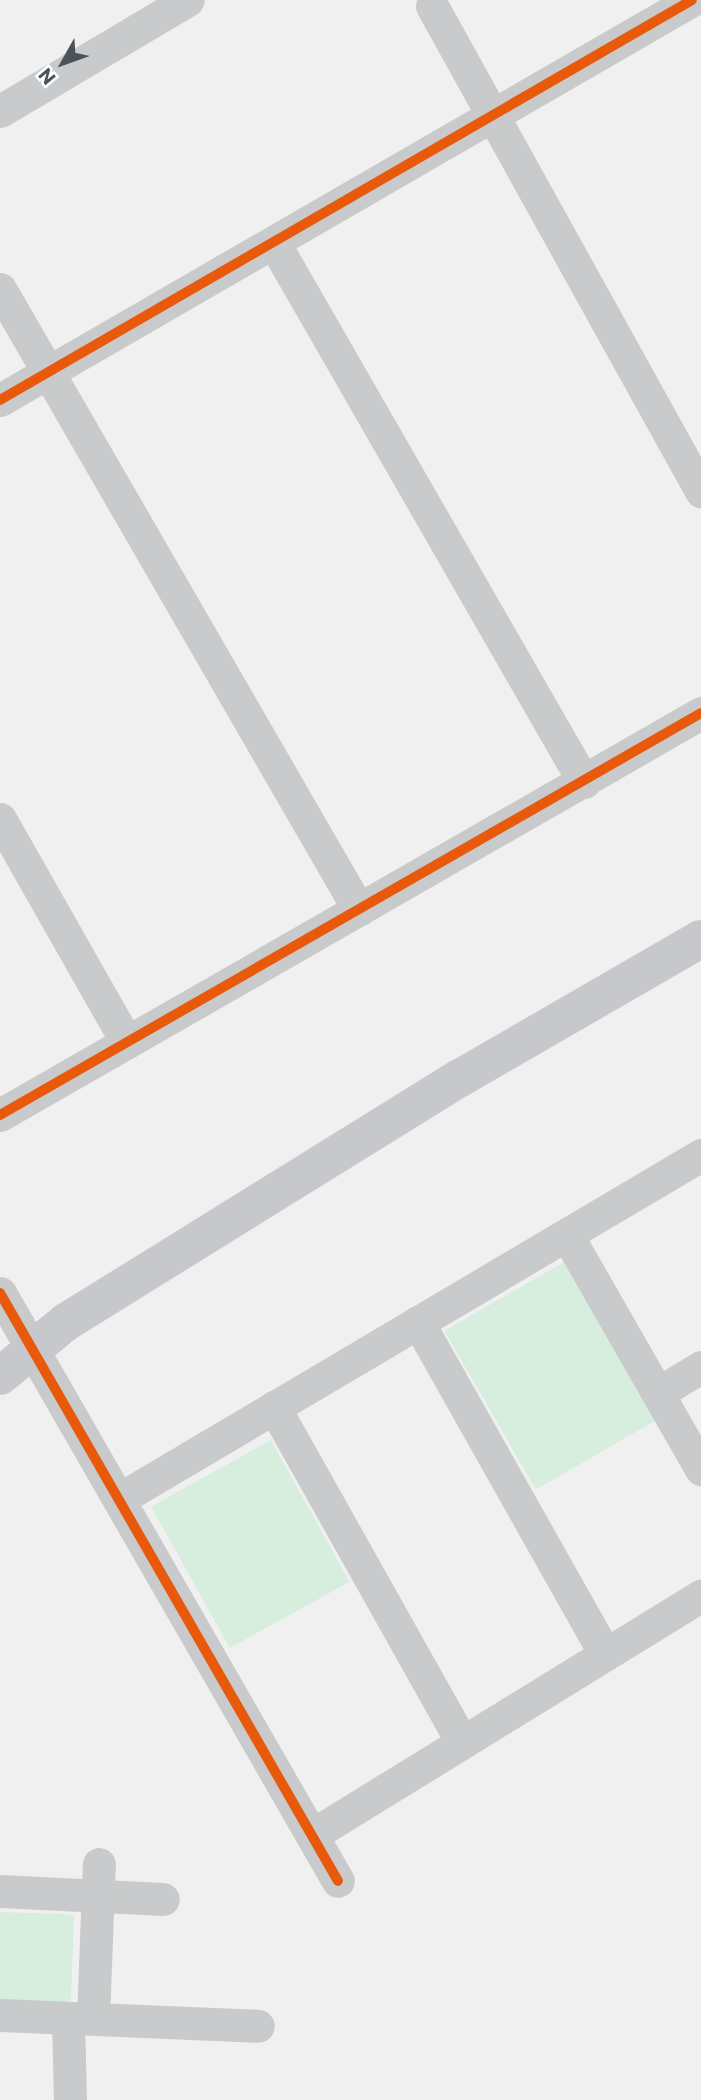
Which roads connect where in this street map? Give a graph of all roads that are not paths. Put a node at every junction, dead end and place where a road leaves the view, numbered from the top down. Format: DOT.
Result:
graph roads {
  1 [pos="188,0"];
  2 [pos="692,0"];
  3 [pos="432,6"];
  4 [pos="0,111"];
  5 [pos="492,117"];
  6 [pos="274,243"];
  7 [pos="0,289"];
  8 [pos="49,372"];
  9 [pos="0,400"];
  10 [pos="701,491"];
  11 [pos="701,713"];
  12 [pos="584,782"];
  13 [pos="0,819"];
  14 [pos="359,910"];
  15 [pos="701,939"];
  16 [pos="127,1043"];
  17 [pos="0,1115"];
  18 [pos="701,1155"];
  19 [pos="567,1235"];
  20 [pos="0,1293"];
  21 [pos="418,1322"];
  22 [pos="32,1349"];
  23 [pos="701,1367"];
  24 [pos="0,1376"];
  25 [pos="658,1393"];
  26 [pos="274,1407"];
  27 [pos="701,1469"];
  28 [pos="121,1498"];
  29 [pos="701,1596"];
  30 [pos="605,1654"];
  31 [pos="462,1742"];
  32 [pos="312,1835"];
  33 [pos="99,1864"];
  34 [pos="338,1881"];
  35 [pos="0,1891"];
  36 [pos="94,1898"];
  37 [pos="163,1899"];
  38 [pos="0,2015"];
  39 [pos="81,2019"];
  40 [pos="258,2026"];
  41 [pos="70,2100"];
  1 -- 4 [label="street"];
  2 -- 5 [label="street"];
  3 -- 5 [label="street"];
  5 -- 6 [label="street"];
  5 -- 10 [label="street"];
  6 -- 8 [label="street"];
  6 -- 12 [label="street"];
  7 -- 8 [label="street"];
  8 -- 9 [label="street"];
  8 -- 14 [label="street"];
  11 -- 12 [label="street"];
  12 -- 14 [label="street"];
  13 -- 16 [label="street"];
  14 -- 16 [label="street"];
  15 -- 22 [label="main road"];
  16 -- 17 [label="street"];
  18 -- 19 [label="street"];
  19 -- 21 [label="street"];
  19 -- 25 [label="street"];
  20 -- 22 [label="street"];
  21 -- 26 [label="street"];
  21 -- 30 [label="street"];
  22 -- 24 [label="main road"];
  22 -- 28 [label="street"];
  23 -- 25 [label="street"];
  25 -- 27 [label="street"];
  26 -- 28 [label="street"];
  26 -- 31 [label="street"];
  28 -- 32 [label="street"];
  29 -- 30 [label="street"];
  30 -- 31 [label="street"];
  31 -- 32 [label="street"];
  32 -- 34 [label="street"];
  33 -- 36 [label="street"];
  35 -- 36 [label="street"];
  36 -- 37 [label="street"];
  36 -- 39 [label="street"];
  38 -- 39 [label="street"];
  39 -- 40 [label="street"];
  39 -- 41 [label="street"];
}
